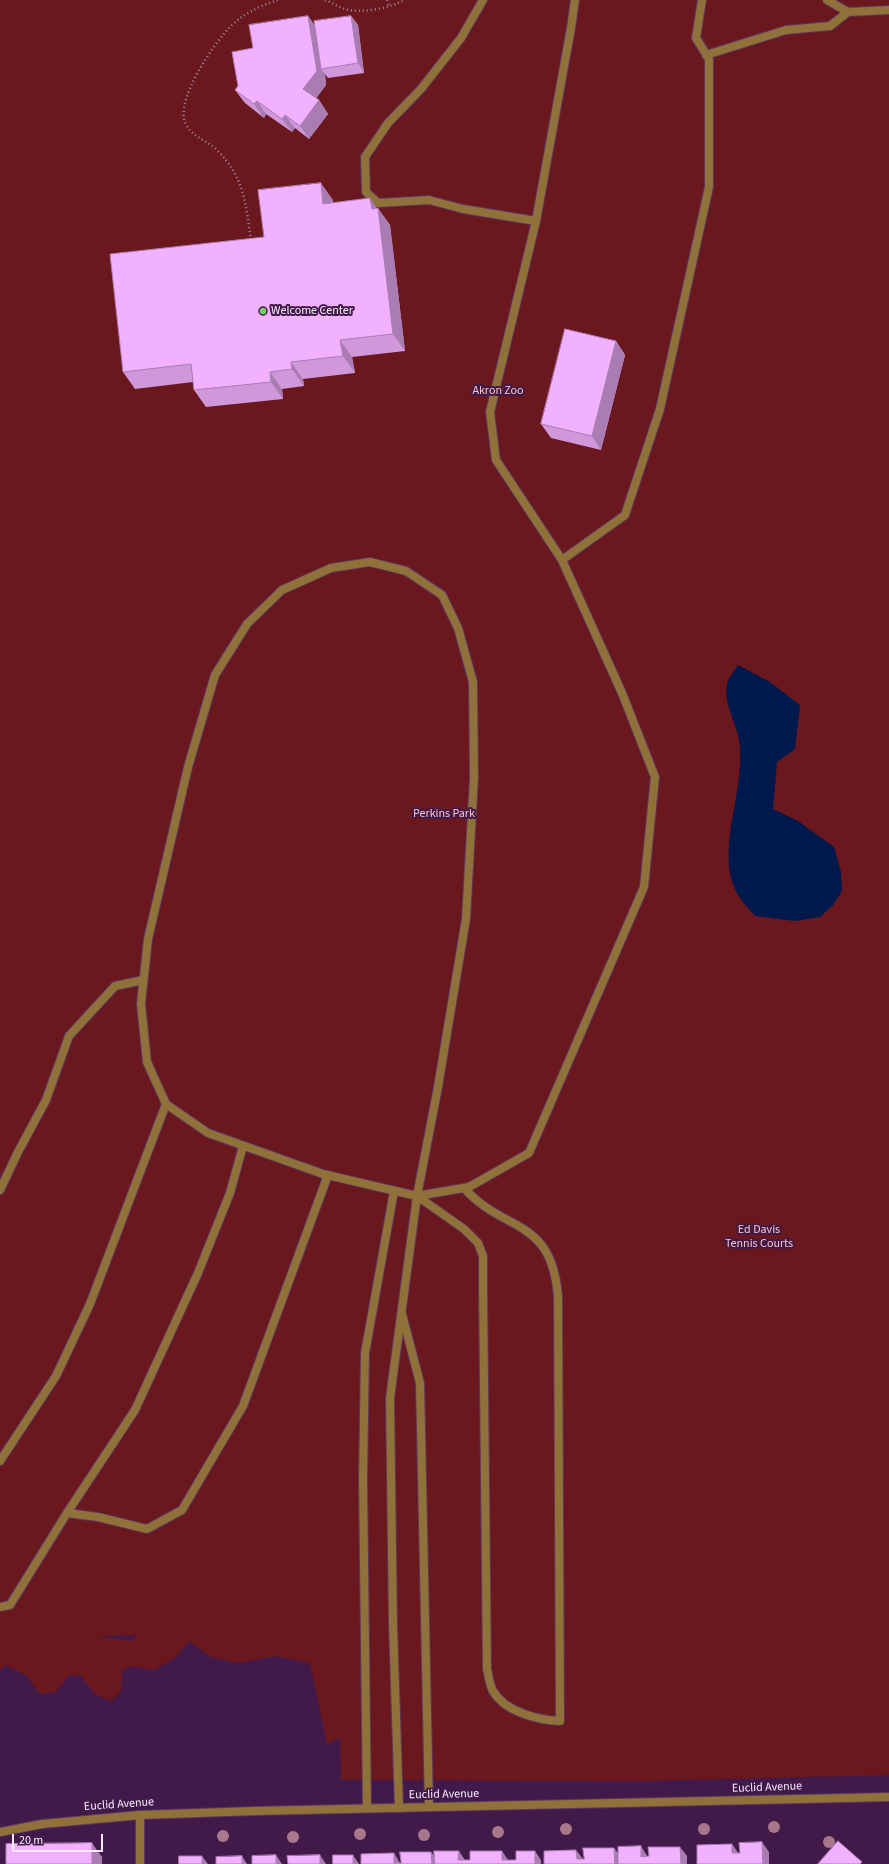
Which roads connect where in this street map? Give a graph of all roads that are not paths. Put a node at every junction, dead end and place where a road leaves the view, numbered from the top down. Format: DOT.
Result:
graph roads {
  1 [pos="483,0"];
  2 [pos="575,0"];
  3 [pos="702,0"];
  4 [pos="827,0"];
  5 [pos="889,10"];
  6 [pos="848,12"];
  7 [pos="706,55"];
  8 [pos="536,221"];
  9 [pos="562,560"];
  10 [pos="143,980"];
  11 [pos="166,1104"];
  12 [pos="243,1146"];
  13 [pos="328,1175"];
  14 [pos="464,1188"];
  15 [pos="0,1190"];
  16 [pos="394,1191"];
  17 [pos="417,1196"];
  18 [pos="401,1310"];
  19 [pos="0,1461"];
  20 [pos="67,1513"];
  21 [pos="0,1607"];
  22 [pos="889,1797"];
  23 [pos="429,1807"];
  24 [pos="367,1808"];
  25 [pos="400,1808"];
  26 [pos="140,1815"];
  27 [pos="0,1832"];
  28 [pos="140,1864"];
  1 -- 8 [label="street"];
  2 -- 8 [label="street"];
  3 -- 7 [label="street"];
  4 -- 6 [label="street"];
  5 -- 6 [label="street"];
  6 -- 7 [label="street"];
  7 -- 9 [label="street"];
  8 -- 9 [label="street"];
  9 -- 14 [label="street"];
  10 -- 11 [label="street"];
  10 -- 15 [label="street"];
  10 -- 17 [label="street"];
  11 -- 12 [label="street"];
  11 -- 19 [label="street"];
  12 -- 13 [label="street"];
  12 -- 20 [label="street"];
  13 -- 16 [label="street"];
  13 -- 20 [label="street"];
  14 -- 17 [label="street"];
  14 -- 17 [label="street"];
  16 -- 17 [label="street"];
  16 -- 24 [label="street"];
  17 -- 18 [label="street"];
  18 -- 23 [label="street"];
  18 -- 25 [label="street"];
  20 -- 21 [label="street"];
  22 -- 23 [label="street, Euclid Avenue"];
  23 -- 25 [label="street, Euclid Avenue"];
  24 -- 25 [label="street, Euclid Avenue"];
  24 -- 26 [label="street, Euclid Avenue"];
  26 -- 27 [label="street, Euclid Avenue"];
  26 -- 28 [label="street"];
}
